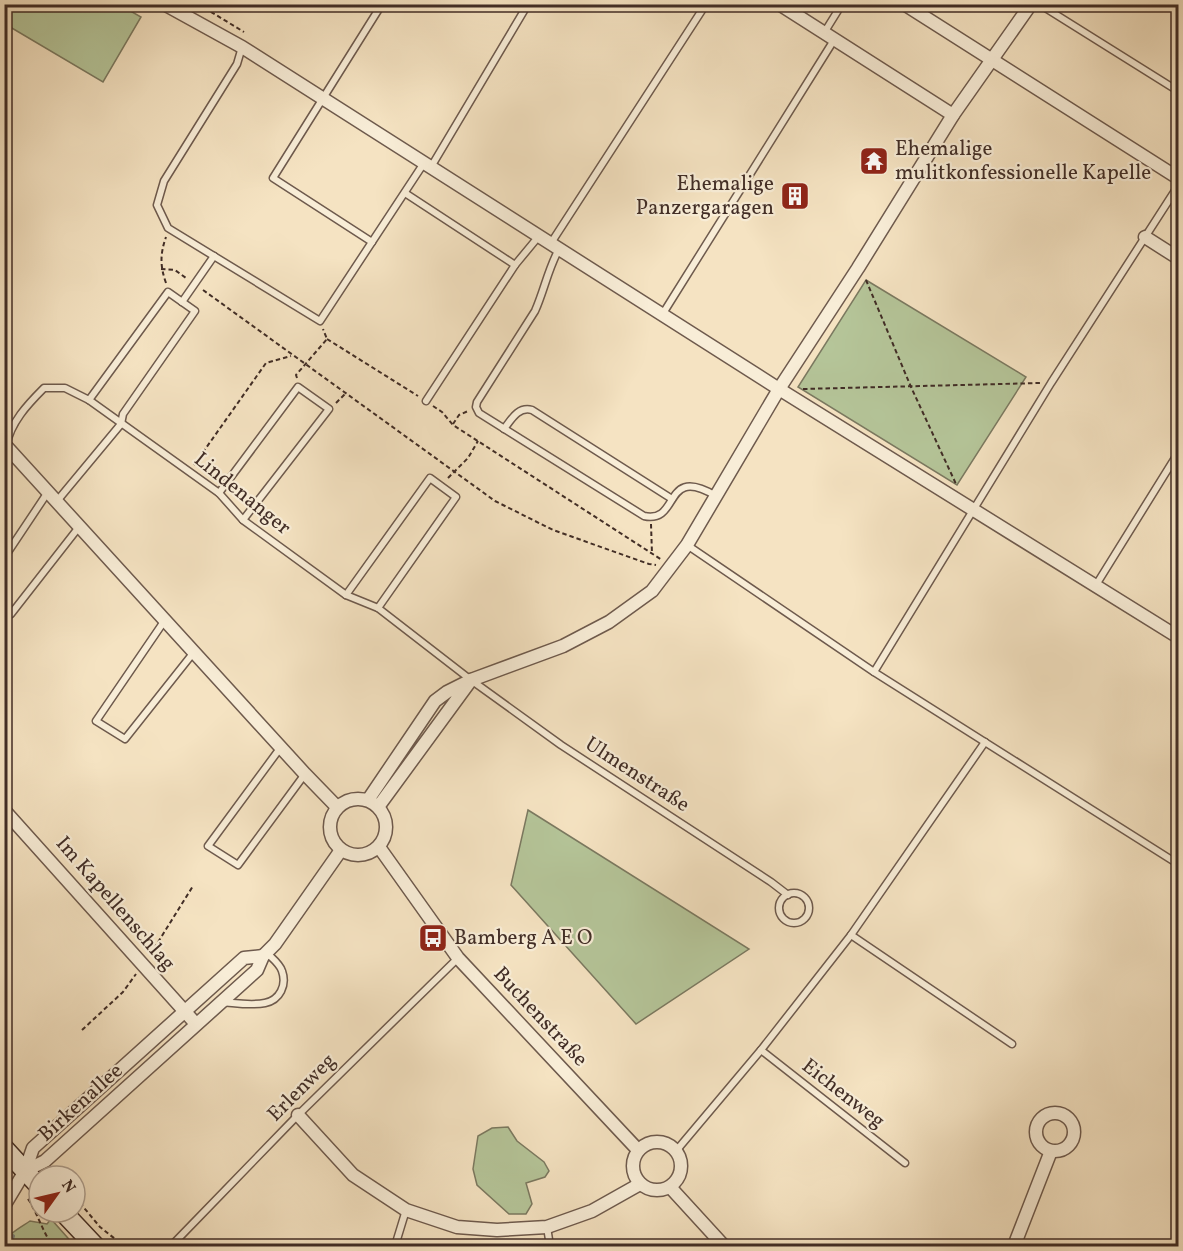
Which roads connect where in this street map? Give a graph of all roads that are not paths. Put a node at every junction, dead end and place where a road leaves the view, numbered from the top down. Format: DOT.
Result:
graph roads {
  1 [pos="164,4"];
  2 [pos="382,4"];
  3 [pos="528,4"];
  4 [pos="706,4"];
  5 [pos="779,4"];
  6 [pos="842,4"];
  7 [pos="904,4"];
  8 [pos="1031,4"];
  9 [pos="1039,4"];
  10 [pos="829,37"];
  11 [pos="242,47"];
  12 [pos="993,60"];
  13 [pos="1179,91"];
  14 [pos="323,99"];
  15 [pos="953,115"];
  16 [pos="427,166"];
  17 [pos="1179,178"];
  18 [pos="1179,186"];
  19 [pos="405,193"];
  20 [pos="539,236"];
  21 [pos="1145,237"];
  22 [pos="372,242"];
  23 [pos="555,246"];
  24 [pos="214,256"];
  25 [pos="1179,258"];
  26 [pos="515,265"];
  27 [pos="182,302"];
  28 [pos="662,315"];
  29 [pos="779,389"];
  30 [pos="89,400"];
  31 [pos="426,401"];
  32 [pos="121,424"];
  33 [pos="504,429"];
  34 [pos="6,446"];
  35 [pos="1179,453"];
  36 [pos="219,493"];
  37 [pos="716,496"];
  38 [pos="52,497"];
  39 [pos="672,499"];
  40 [pos="975,509"];
  41 [pos="243,520"];
  42 [pos="79,527"];
  43 [pos="687,545"];
  44 [pos="4,558"];
  45 [pos="1096,585"];
  46 [pos="346,595"];
  47 [pos="378,608"];
  48 [pos="4,609"];
  49 [pos="165,620"];
  50 [pos="1179,637"];
  51 [pos="194,651"];
  52 [pos="874,672"];
  53 [pos="471,680"];
  54 [pos="985,742"];
  55 [pos="281,747"];
  56 [pos="305,774"];
  57 [pos="373,803"];
  58 [pos="338,807"];
  59 [pos="4,810"];
  60 [pos="379,847"];
  61 [pos="341,850"];
  62 [pos="1179,864"];
  63 [pos="788,895"];
  64 [pos="851,935"];
  65 [pos="265,954"];
  66 [pos="458,958"];
  67 [pos="221,1002"];
  68 [pos="184,1011"];
  69 [pos="196,1024"];
  70 [pos="1012,1044"];
  71 [pos="761,1050"];
  72 [pos="298,1115"];
  73 [pos="4,1148"];
  74 [pos="638,1150"];
  75 [pos="676,1151"];
  76 [pos="1051,1151"];
  77 [pos="905,1163"];
  78 [pos="21,1177"];
  79 [pos="27,1180"];
  80 [pos="640,1184"];
  81 [pos="670,1187"];
  82 [pos="4,1206"];
  83 [pos="406,1210"];
  84 [pos="74,1224"];
  85 [pos="547,1227"];
  86 [pos="173,1244"];
  87 [pos="95,1246"];
  88 [pos="395,1246"];
  89 [pos="550,1246"];
  90 [pos="724,1246"];
  91 [pos="1014,1246"];
  1 -- 11 [label="street"];
  2 -- 14 [label="lane"];
  3 -- 16 [label="lane"];
  4 -- 23 [label="lane"];
  5 -- 10 [label="street"];
  6 -- 10 [label="lane"];
  7 -- 12 [label="street"];
  8 -- 12 [label="street"];
  9 -- 13 [label="lane"];
  10 -- 15 [label="street"];
  10 -- 28 [label="lane"];
  11 -- 14 [label="street"];
  11 -- 24 [label="lane"];
  12 -- 15 [label="street"];
  12 -- 17 [label="street"];
  14 -- 16 [label="street"];
  14 -- 22 [label="lane"];
  15 -- 29 [label="street"];
  16 -- 19 [label="lane"];
  16 -- 20 [label="street"];
  18 -- 21 [label="lane"];
  19 -- 22 [label="lane"];
  19 -- 26 [label="lane"];
  20 -- 23 [label="street"];
  20 -- 26 [label="lane"];
  21 -- 25 [label="street"];
  21 -- 40 [label="lane"];
  22 -- 24 [label="lane"];
  23 -- 28 [label="street"];
  23 -- 33 [label="lane"];
  24 -- 27 [label="lane"];
  26 -- 31 [label="lane"];
  27 -- 30 [label="lane"];
  27 -- 32 [label="lane"];
  28 -- 29 [label="street"];
  29 -- 37 [label="street"];
  29 -- 40 [label="street"];
  30 -- 32 [label="lane, Lindenanger"];
  30 -- 34 [label="lane, Lindenanger"];
  32 -- 36 [label="lane, Lindenanger"];
  32 -- 38 [label="lane"];
  33 -- 39 [label="lane"];
  33 -- 39 [label="lane"];
  34 -- 38 [label="street"];
  35 -- 45 [label="lane"];
  36 -- 41 [label="lane, Lindenanger"];
  36 -- 41 [label="lane"];
  37 -- 39 [label="lane"];
  37 -- 43 [label="street"];
  38 -- 42 [label="street"];
  38 -- 44 [label="lane"];
  40 -- 45 [label="street"];
  40 -- 52 [label="lane"];
  41 -- 46 [label="lane, Lindenanger"];
  42 -- 48 [label="lane"];
  42 -- 49 [label="street"];
  43 -- 52 [label="lane"];
  43 -- 53 [label="street"];
  45 -- 50 [label="street"];
  46 -- 47 [label="lane, Lindenanger"];
  46 -- 47 [label="lane"];
  47 -- 53 [label="lane, Lindenanger"];
  49 -- 51 [label="street"];
  49 -- 51 [label="lane"];
  51 -- 55 [label="street"];
  52 -- 54 [label="lane"];
  53 -- 57 [label="street"];
  53 -- 63 [label="lane, Ulmenstraße"];
  54 -- 62 [label="lane"];
  54 -- 64 [label="lane"];
  55 -- 56 [label="street"];
  55 -- 56 [label="lane"];
  56 -- 58 [label="street"];
  57 -- 58 [label="street"];
  57 -- 60 [label="street"];
  58 -- 61 [label="street"];
  59 -- 68 [label="street, Im Kapellenschlag"];
  60 -- 61 [label="street"];
  60 -- 66 [label="street, Buchenstraße"];
  61 -- 65 [label="street, Birkenallee"];
  63 -- 63 [label="lane"];
  64 -- 70 [label="lane"];
  64 -- 71 [label="lane"];
  65 -- 67 [label="street, Birkenallee"];
  65 -- 67 [label="lane"];
  65 -- 68 [label="street, Birkenallee"];
  66 -- 72 [label="lane, Erlenweg"];
  66 -- 74 [label="street, Buchenstraße"];
  67 -- 69 [label="street, Birkenallee"];
  68 -- 69 [label="street, Im Kapellenschlag"];
  68 -- 78 [label="street, Birkenallee"];
  69 -- 78 [label="street, Birkenallee"];
  71 -- 75 [label="lane"];
  71 -- 77 [label="lane, Eichenweg"];
  72 -- 83 [label="street"];
  72 -- 86 [label="lane, Erlenweg"];
  73 -- 78 [label="main road"];
  74 -- 75 [label="street"];
  74 -- 80 [label="street"];
  75 -- 81 [label="street"];
  76 -- 91 [label="street"];
  78 -- 79 [label="main road"];
  78 -- 82 [label="street"];
  80 -- 81 [label="street"];
  80 -- 85 [label="street"];
  81 -- 90 [label="street"];
  83 -- 85 [label="street"];
  83 -- 88 [label="lane"];
  84 -- 87 [label="main road"];
  85 -- 89 [label="lane"];
}
